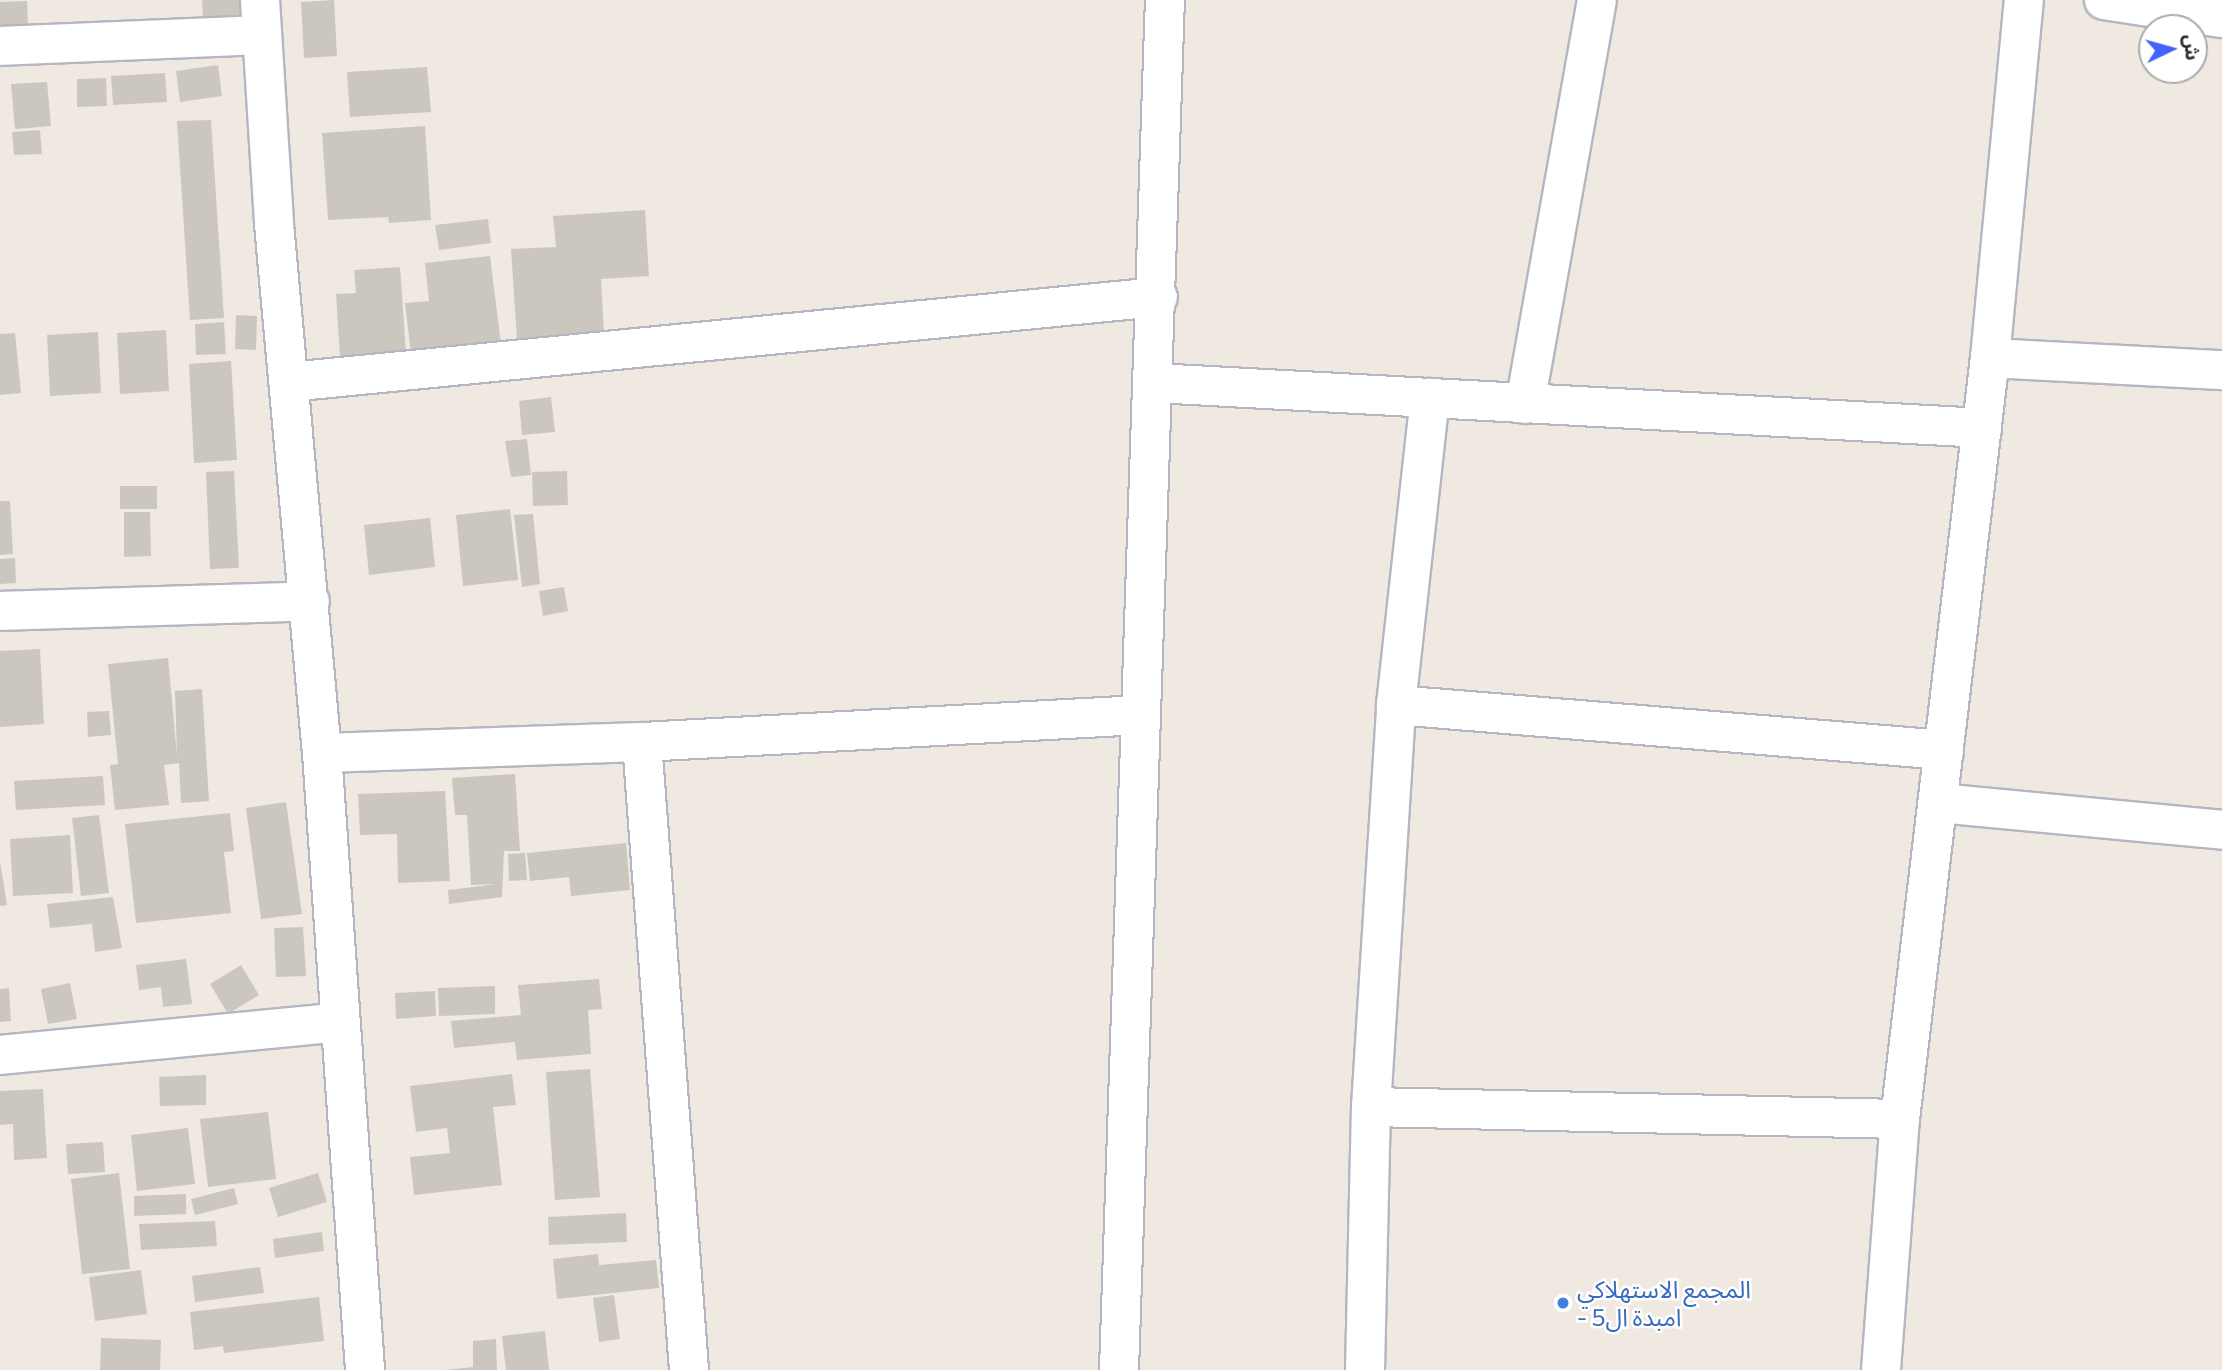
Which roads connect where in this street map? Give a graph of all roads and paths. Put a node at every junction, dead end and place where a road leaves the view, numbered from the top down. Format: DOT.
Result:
graph roads {
  1 [pos="1165,0"];
  2 [pos="1597,0"];
  3 [pos="2024,0"];
  4 [pos="2104,0"];
  5 [pos="261,17"];
  6 [pos="2222,18"];
  7 [pos="0,46"];
  8 [pos="1158,298"];
  9 [pos="1990,358"];
  10 [pos="2222,370"];
  11 [pos="289,382"];
  12 [pos="1155,383"];
  13 [pos="1430,398"];
  14 [pos="1525,404"];
  15 [pos="1982,428"];
  16 [pos="310,601"];
  17 [pos="0,611"];
  18 [pos="1396,705"];
  19 [pos="1139,715"];
  20 [pos="642,742"];
  21 [pos="1944,750"];
  22 [pos="322,753"];
  23 [pos="1939,803"];
  24 [pos="2222,830"];
  25 [pos="340,1022"];
  26 [pos="0,1055"];
  27 [pos="1371,1107"];
  28 [pos="1900,1119"];
  29 [pos="365,1370"];
  30 [pos="689,1370"];
  31 [pos="1119,1370"];
  32 [pos="1364,1370"];
  33 [pos="1881,1370"];
  1 -- 8 [label="street"];
  2 -- 14 [label="street"];
  3 -- 9 [label="street"];
  4 -- 6 [label="street"];
  5 -- 7 [label="street"];
  5 -- 11 [label="street"];
  8 -- 11 [label="street"];
  8 -- 12 [label="street"];
  9 -- 10 [label="street"];
  9 -- 15 [label="street"];
  11 -- 16 [label="street"];
  12 -- 13 [label="street"];
  12 -- 19 [label="street"];
  13 -- 14 [label="street"];
  13 -- 18 [label="street"];
  14 -- 15 [label="street"];
  15 -- 21 [label="street"];
  16 -- 17 [label="street"];
  16 -- 22 [label="street"];
  18 -- 21 [label="street"];
  18 -- 27 [label="street"];
  19 -- 20 [label="street"];
  19 -- 31 [label="street"];
  20 -- 22 [label="street"];
  20 -- 30 [label="street"];
  21 -- 23 [label="street"];
  22 -- 25 [label="street"];
  23 -- 24 [label="street"];
  23 -- 28 [label="street"];
  25 -- 26 [label="street"];
  25 -- 29 [label="street"];
  27 -- 28 [label="street"];
  27 -- 32 [label="street"];
  28 -- 33 [label="street"];
}
